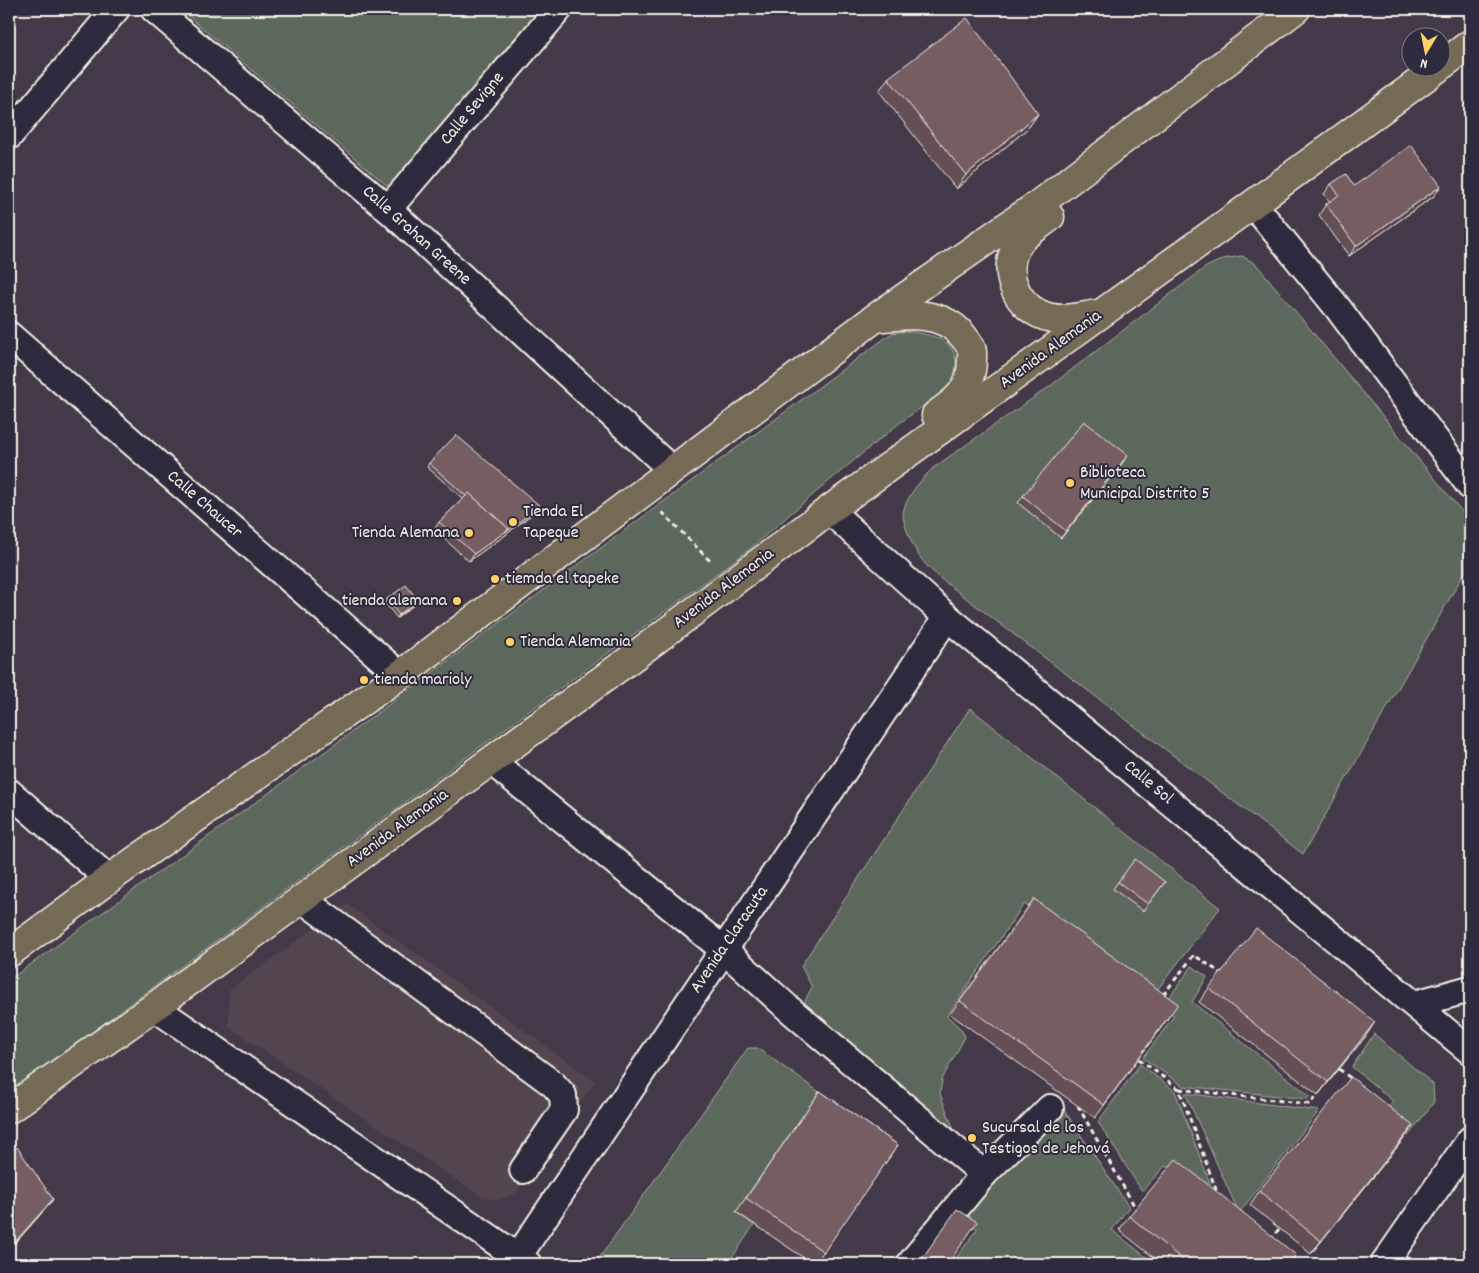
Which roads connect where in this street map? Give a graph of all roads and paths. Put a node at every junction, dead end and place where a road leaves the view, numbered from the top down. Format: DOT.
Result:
graph roads {
  1 [pos="116,9"];
  2 [pos="154,9"];
  3 [pos="559,9"];
  4 [pos="1296,9"];
  5 [pos="1470,44"];
  6 [pos="1452,58"];
  7 [pos="1424,78"];
  8 [pos="1179,98"];
  9 [pos="9,136"];
  10 [pos="1253,204"];
  11 [pos="388,210"];
  12 [pos="1099,314"];
  13 [pos="875,318"];
  14 [pos="9,335"];
  15 [pos="672,470"];
  16 [pos="878,476"];
  17 [pos="1470,486"];
  18 [pos="642,492"];
  19 [pos="829,510"];
  20 [pos="731,584"];
  21 [pos="947,617"];
  22 [pos="400,676"];
  23 [pos="491,761"];
  24 [pos="9,792"];
  25 [pos="109,879"];
  26 [pos="302,899"];
  27 [pos="724,950"];
  28 [pos="9,953"];
  29 [pos="1222,974"];
  30 [pos="1470,989"];
  31 [pos="1159,999"];
  32 [pos="1415,1004"];
  33 [pos="154,1007"];
  34 [pos="1470,1051"];
  35 [pos="1138,1059"];
  36 [pos="1339,1069"];
  37 [pos="1354,1081"];
  38 [pos="1179,1089"];
  39 [pos="1318,1096"];
  40 [pos="1078,1106"];
  41 [pos="1050,1108"];
  42 [pos="9,1109"];
  43 [pos="1470,1140"];
  44 [pos="523,1170"];
  45 [pos="984,1174"];
  46 [pos="1221,1204"];
  47 [pos="1136,1209"];
  48 [pos="1279,1229"];
  49 [pos="1268,1243"];
  50 [pos="519,1262"];
  51 [pos="910,1264"];
  52 [pos="1384,1264"];
  1 -- 9 [label="street"];
  2 -- 11 [label="street, Calle Grahan Greene"];
  3 -- 11 [label="street, Calle Sevigne"];
  4 -- 8 [label="main road"];
  5 -- 6 [label="main road"];
  7 -- 10 [label="main road, Avenida Alemania"];
  8 -- 12 [label="main road"];
  8 -- 13 [label="main road"];
  10 -- 12 [label="main road, Avenida Alemania"];
  10 -- 17 [label="street"];
  11 -- 15 [label="street, Calle Grahan Greene"];
  12 -- 16 [label="main road, Avenida Alemania"];
  13 -- 15 [label="main road"];
  13 -- 16 [label="main road"];
  14 -- 22 [label="street, Calle Chaucer"];
  15 -- 18 [label="main road"];
  16 -- 19 [label="main road, Avenida Alemania"];
  18 -- 20 [label="path"];
  18 -- 22 [label="main road"];
  19 -- 20 [label="main road, Avenida Alemania"];
  19 -- 21 [label="street, Calle Sol"];
  20 -- 23 [label="main road, Avenida Alemania"];
  21 -- 27 [label="street, Avenida Claracuta"];
  21 -- 32 [label="street, Calle Sol"];
  22 -- 25 [label="main road"];
  23 -- 26 [label="main road, Avenida Alemania"];
  23 -- 27 [label="street"];
  24 -- 25 [label="street"];
  25 -- 28 [label="main road"];
  26 -- 33 [label="main road, Avenida Alemania"];
  26 -- 44 [label="street"];
  27 -- 45 [label="street"];
  27 -- 50 [label="street, Avenida Claracuta"];
  29 -- 31 [label="path"];
  30 -- 32 [label="street"];
  32 -- 34 [label="street, Calle Sol"];
  33 -- 42 [label="main road, Avenida Alemania"];
  33 -- 50 [label="street"];
  35 -- 38 [label="path"];
  36 -- 37 [label="path"];
  38 -- 39 [label="path"];
  38 -- 46 [label="path"];
  40 -- 47 [label="path"];
  41 -- 45 [label="street"];
  43 -- 52 [label="street"];
  45 -- 51 [label="street"];
  48 -- 49 [label="path"];
}
